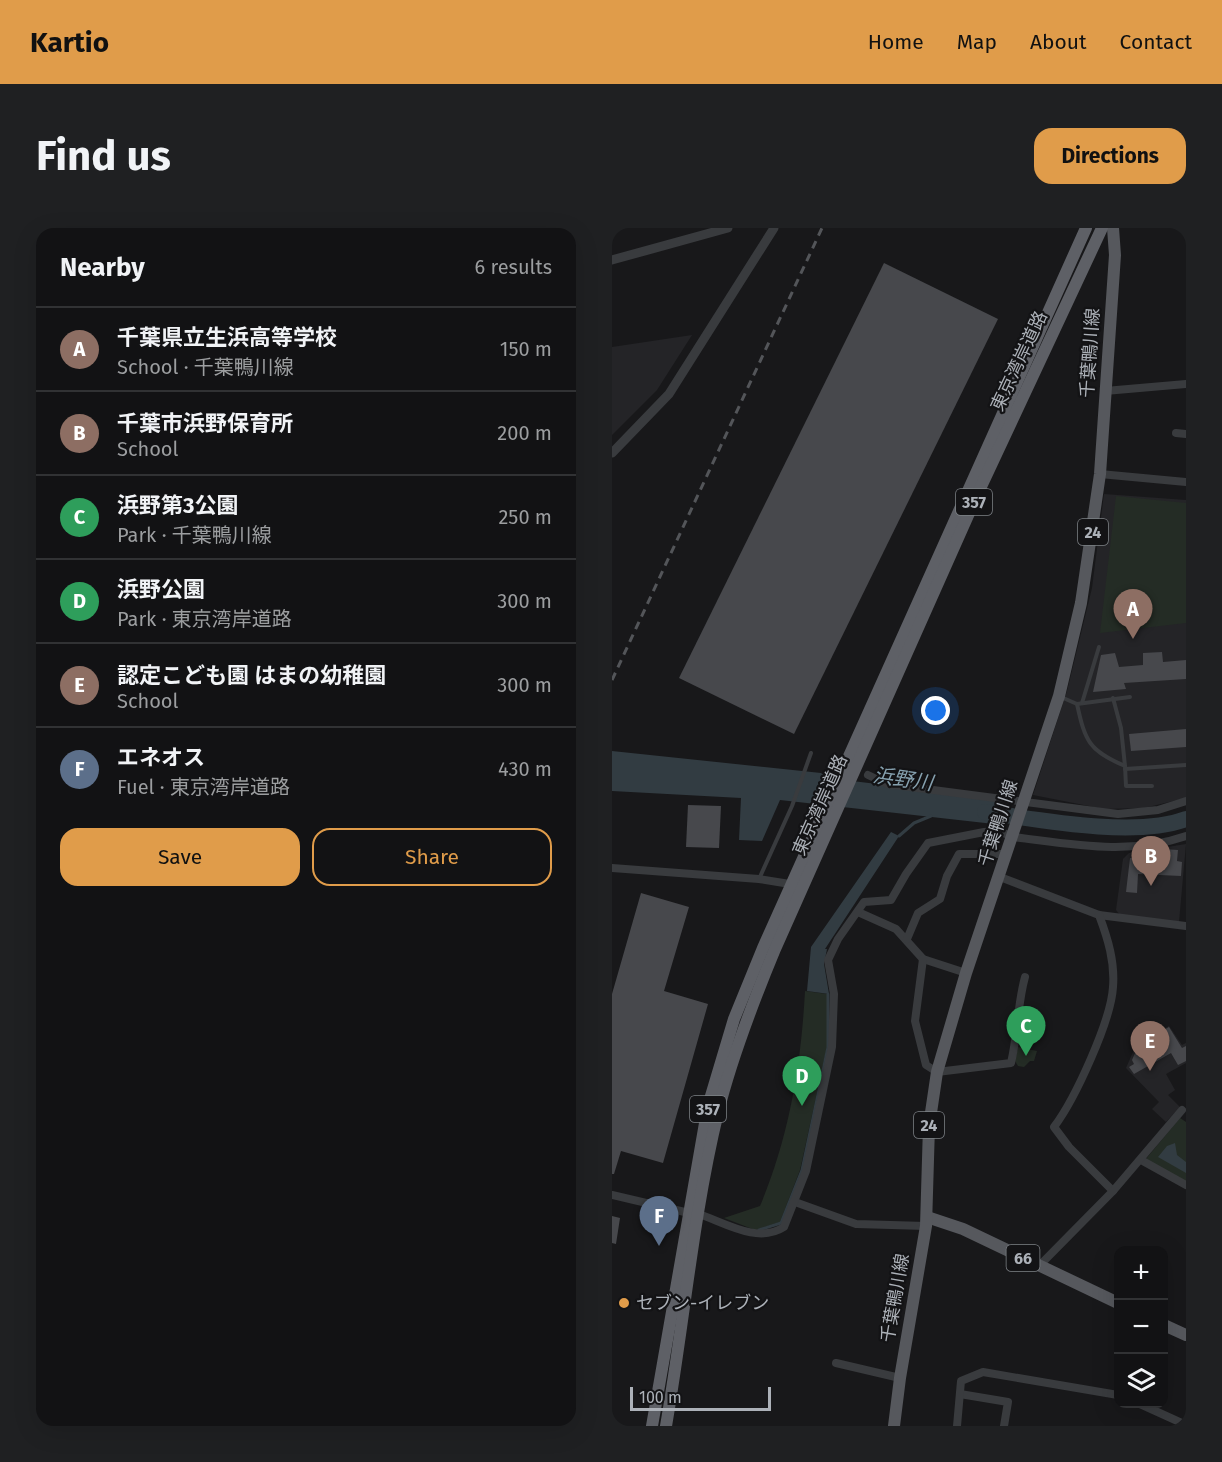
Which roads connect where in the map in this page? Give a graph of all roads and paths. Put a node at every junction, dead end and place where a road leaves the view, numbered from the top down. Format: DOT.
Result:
graph roads {
  1 [pos="728,228"];
  2 [pos="774,228"];
  3 [pos="1086,228"];
  4 [pos="1102,228"];
  5 [pos="1113,228"];
  6 [pos="1119,228"];
  7 [pos="1115,255"];
  8 [pos="612,260"];
  9 [pos="1186,384"];
  10 [pos="1105,391"];
  11 [pos="1176,433"];
  12 [pos="1186,434"];
  13 [pos="612,453"];
  14 [pos="1100,474"];
  15 [pos="1186,482"];
  16 [pos="1099,646"];
  17 [pos="1059,696"];
  18 [pos="1130,697"];
  19 [pos="1113,698"];
  20 [pos="1082,703"];
  21 [pos="1077,704"];
  22 [pos="811,753"];
  23 [pos="1186,765"];
  24 [pos="1125,768"];
  25 [pos="868,775"];
  26 [pos="846,778"];
  27 [pos="1152,786"];
  28 [pos="1024,800"];
  29 [pos="1186,801"];
  30 [pos="1013,835"];
  31 [pos="1186,836"];
  32 [pos="1008,854"];
  33 [pos="612,868"];
  34 [pos="1000,877"];
  35 [pos="759,879"];
  36 [pos="799,886"];
  37 [pos="858,912"];
  38 [pos="1099,915"];
  39 [pos="1186,926"];
  40 [pos="907,939"];
  41 [pos="923,959"];
  42 [pos="966,974"];
  43 [pos="1024,977"];
  44 [pos="937,1072"];
  45 [pos="1182,1110"];
  46 [pos="1141,1160"];
  47 [pos="1186,1185"];
  48 [pos="1113,1191"];
  49 [pos="612,1195"];
  50 [pos="795,1202"];
  51 [pos="694,1214"];
  52 [pos="926,1221"];
  53 [pos="1039,1266"];
  54 [pos="1114,1301"];
  55 [pos="1168,1327"];
  56 [pos="1186,1335"];
  57 [pos="836,1363"];
  58 [pos="900,1378"];
  59 [pos="960,1394"];
  60 [pos="1114,1394"];
  61 [pos="1149,1408"];
  62 [pos="1186,1425"];
  63 [pos="652,1426"];
  64 [pos="666,1426"];
  65 [pos="894,1426"];
  66 [pos="957,1426"];
  67 [pos="1004,1426"];
  1 -- 8 [label="street"];
  2 -- 13 [label="street"];
  3 -- 26 [label="highway, 東京湾岸道路 / 357"];
  4 -- 26 [label="highway, 東京湾岸道路 / 357"];
  5 -- 7 [label="main road, 千葉鴨川線 / 24"];
  6 -- 7 [label="street"];
  7 -- 10 [label="main road, 千葉鴨川線 / 24"];
  9 -- 10 [label="street"];
  10 -- 14 [label="main road, 千葉鴨川線 / 24"];
  11 -- 12 [label="street"];
  14 -- 15 [label="street"];
  14 -- 17 [label="main road, 千葉鴨川線 / 24"];
  16 -- 20 [label="lane"];
  17 -- 21 [label="lane"];
  17 -- 28 [label="main road, 千葉鴨川線 / 24"];
  18 -- 19 [label="lane"];
  19 -- 20 [label="lane"];
  19 -- 24 [label="lane"];
  20 -- 21 [label="lane"];
  21 -- 24 [label="lane"];
  22 -- 35 [label="lane"];
  23 -- 24 [label="lane"];
  24 -- 27 [label="lane"];
  25 -- 28 [label="street"];
  26 -- 36 [label="highway, 東京湾岸道路 / 357"];
  28 -- 29 [label="street"];
  28 -- 30 [label="main road, 千葉鴨川線 / 24"];
  30 -- 31 [label="street"];
  30 -- 32 [label="main road, 千葉鴨川線 / 24"];
  30 -- 37 [label="street"];
  32 -- 34 [label="main road, 千葉鴨川線 / 24"];
  32 -- 40 [label="street"];
  33 -- 35 [label="street"];
  34 -- 38 [label="street"];
  34 -- 42 [label="main road, 千葉鴨川線 / 24"];
  35 -- 36 [label="street"];
  36 -- 51 [label="highway, 東京湾岸道路 / 357"];
  37 -- 40 [label="street"];
  37 -- 50 [label="street"];
  38 -- 39 [label="street"];
  38 -- 48 [label="street"];
  40 -- 41 [label="street"];
  41 -- 42 [label="street"];
  41 -- 44 [label="street"];
  42 -- 44 [label="main road, 千葉鴨川線 / 24"];
  43 -- 44 [label="street"];
  44 -- 52 [label="main road, 千葉鴨川線 / 24"];
  45 -- 46 [label="street"];
  46 -- 47 [label="street"];
  46 -- 48 [label="street"];
  48 -- 53 [label="street"];
  49 -- 51 [label="street"];
  50 -- 51 [label="street"];
  50 -- 52 [label="street"];
  51 -- 63 [label="highway, 東京湾岸道路 / 357"];
  51 -- 64 [label="highway, 東京湾岸道路 / 357"];
  52 -- 53 [label="main road, 66"];
  52 -- 58 [label="main road, 千葉鴨川線 / 24"];
  53 -- 54 [label="main road, 66"];
  55 -- 56 [label="main road"];
  57 -- 58 [label="street"];
  58 -- 65 [label="main road, 千葉鴨川線 / 24"];
  59 -- 60 [label="street"];
  59 -- 66 [label="street"];
  59 -- 67 [label="street"];
  61 -- 62 [label="street"];
}
